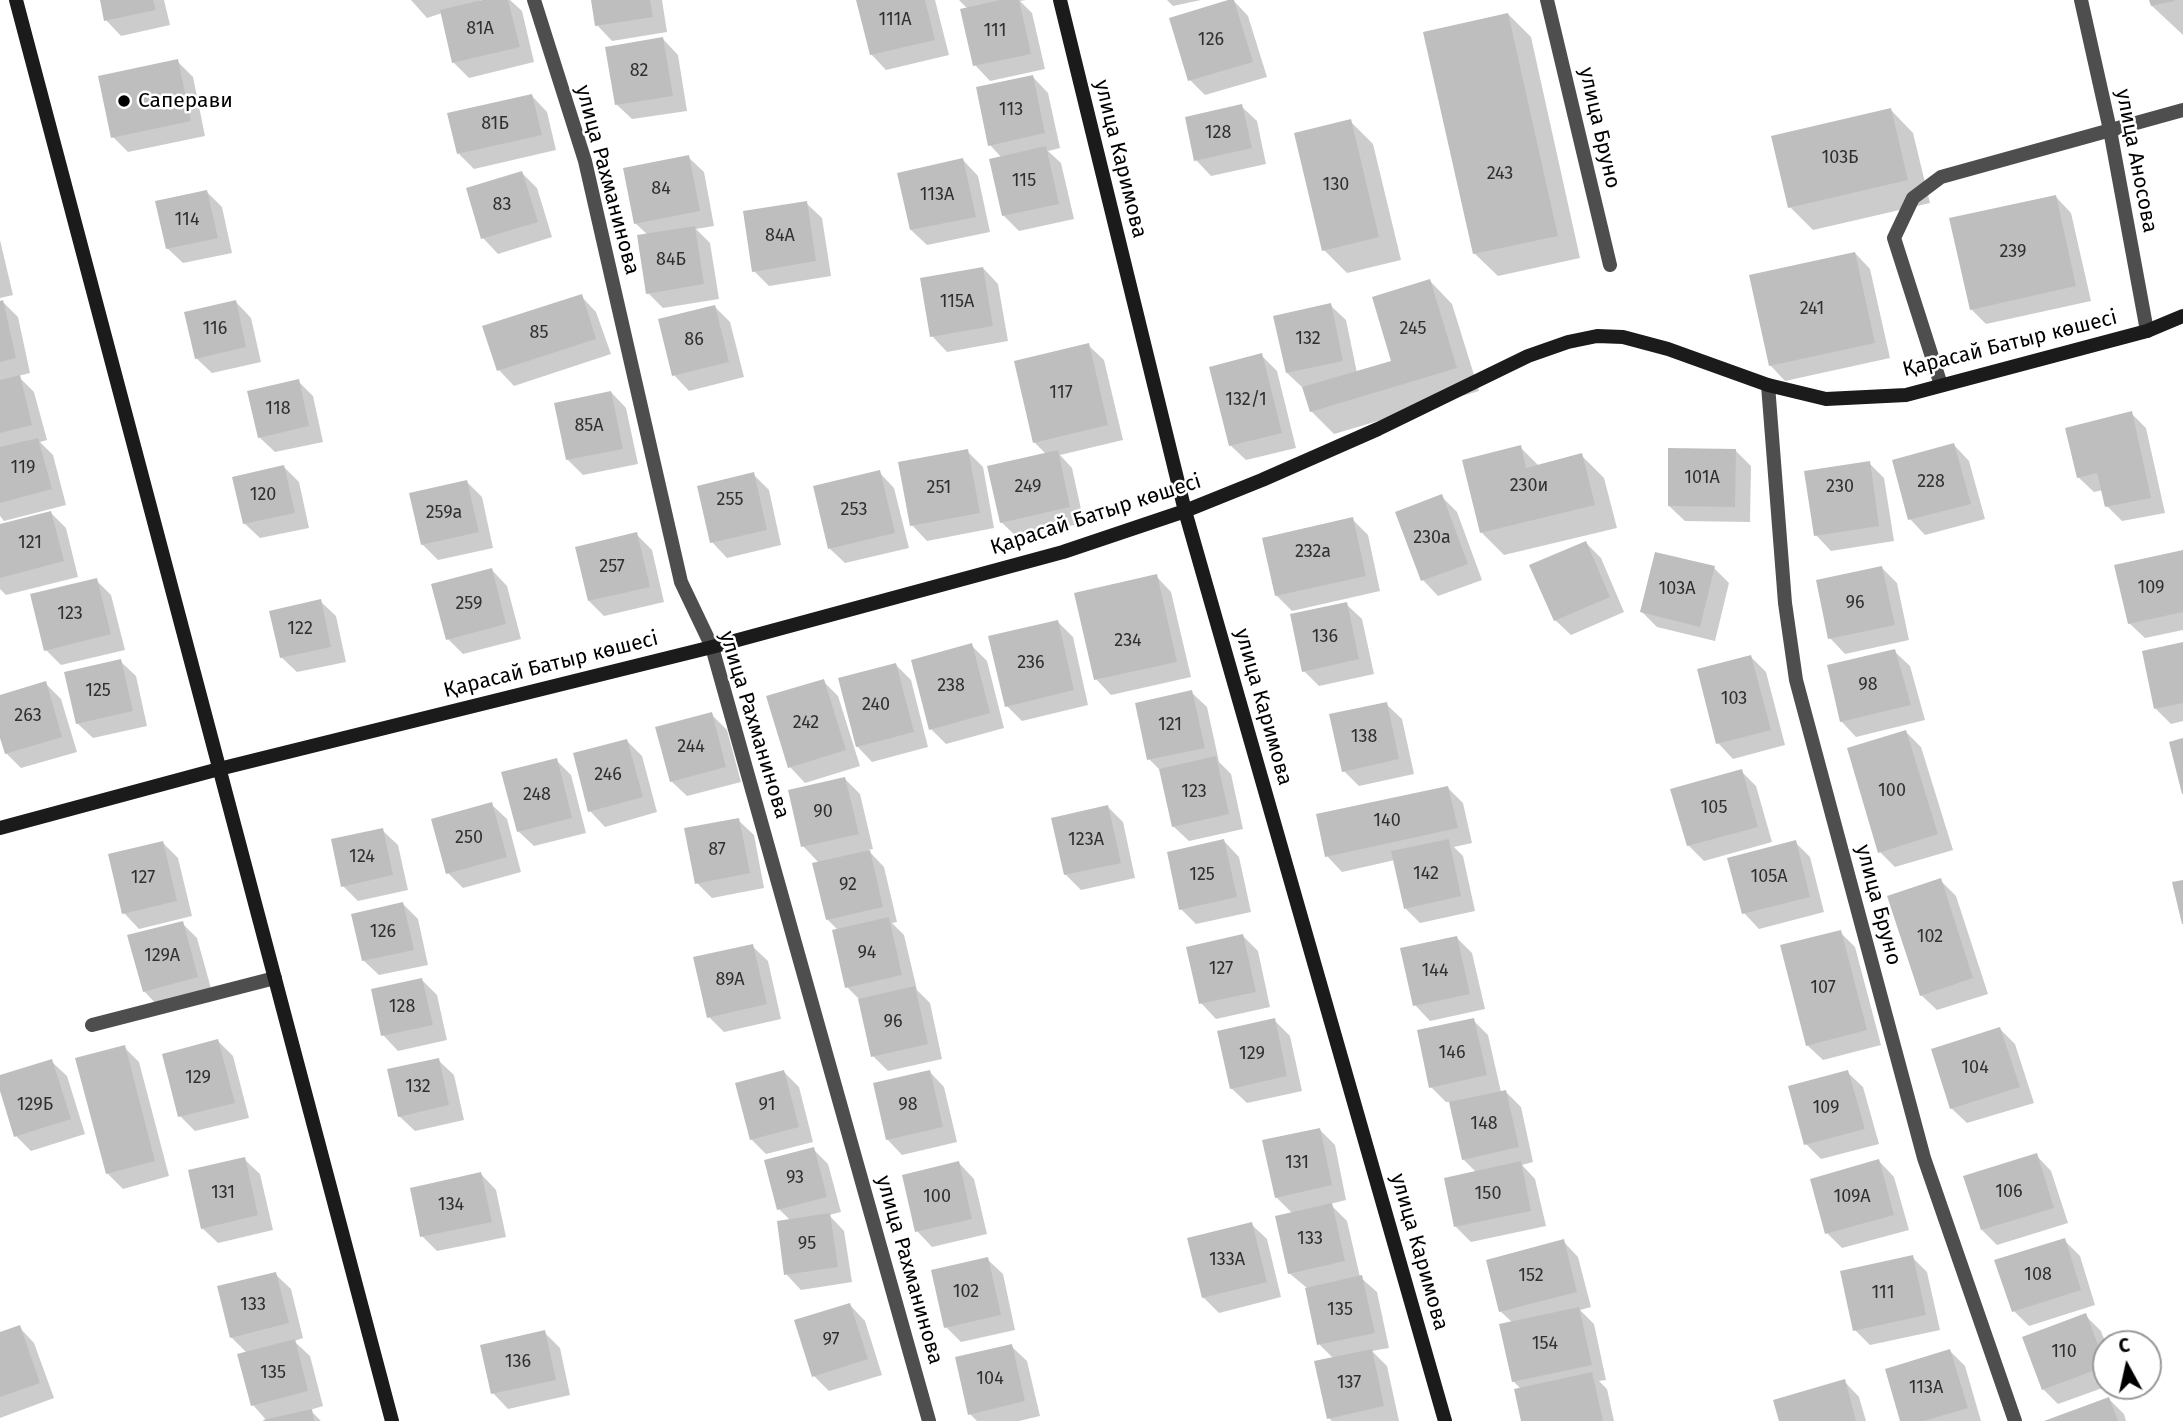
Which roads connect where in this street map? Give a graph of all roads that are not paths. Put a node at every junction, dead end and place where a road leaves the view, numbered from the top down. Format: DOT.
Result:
graph roads {
  1 [pos="16,0"];
  2 [pos="534,0"];
  3 [pos="1060,0"];
  4 [pos="1547,0"];
  5 [pos="2081,0"];
  6 [pos="2183,110"];
  7 [pos="2110,130"];
  8 [pos="1610,265"];
  9 [pos="2183,316"];
  10 [pos="2147,331"];
  11 [pos="1768,385"];
  12 [pos="1941,385"];
  13 [pos="1185,511"];
  14 [pos="712,646"];
  15 [pos="219,769"];
  16 [pos="0,828"];
  17 [pos="275,978"];
  18 [pos="92,1025"];
  19 [pos="392,1421"];
  20 [pos="929,1421"];
  21 [pos="1445,1421"];
  22 [pos="2015,1421"];
  1 -- 15 [label="street"];
  2 -- 14 [label="street, улица Рахманинова"];
  3 -- 13 [label="street, улица Каримова"];
  4 -- 8 [label="street, улица Бруно"];
  5 -- 7 [label="street, улица Аносова"];
  6 -- 7 [label="street"];
  7 -- 10 [label="street, улица Аносова"];
  7 -- 12 [label="street"];
  9 -- 10 [label="street, Қарасай Батыр көшесі"];
  10 -- 12 [label="street, Қарасай Батыр көшесі"];
  11 -- 12 [label="street, Қарасай Батыр көшесі"];
  11 -- 13 [label="street, Қарасай Батыр көшесі"];
  11 -- 22 [label="street, улица Бруно"];
  13 -- 14 [label="street, Қарасай Батыр көшесі"];
  13 -- 21 [label="street, улица Каримова"];
  14 -- 15 [label="street, Қарасай Батыр көшесі"];
  14 -- 20 [label="street, улица Рахманинова"];
  15 -- 16 [label="street, Қарасай Батыр көшесі"];
  15 -- 17 [label="street"];
  17 -- 18 [label="street"];
  17 -- 19 [label="street"];
}
